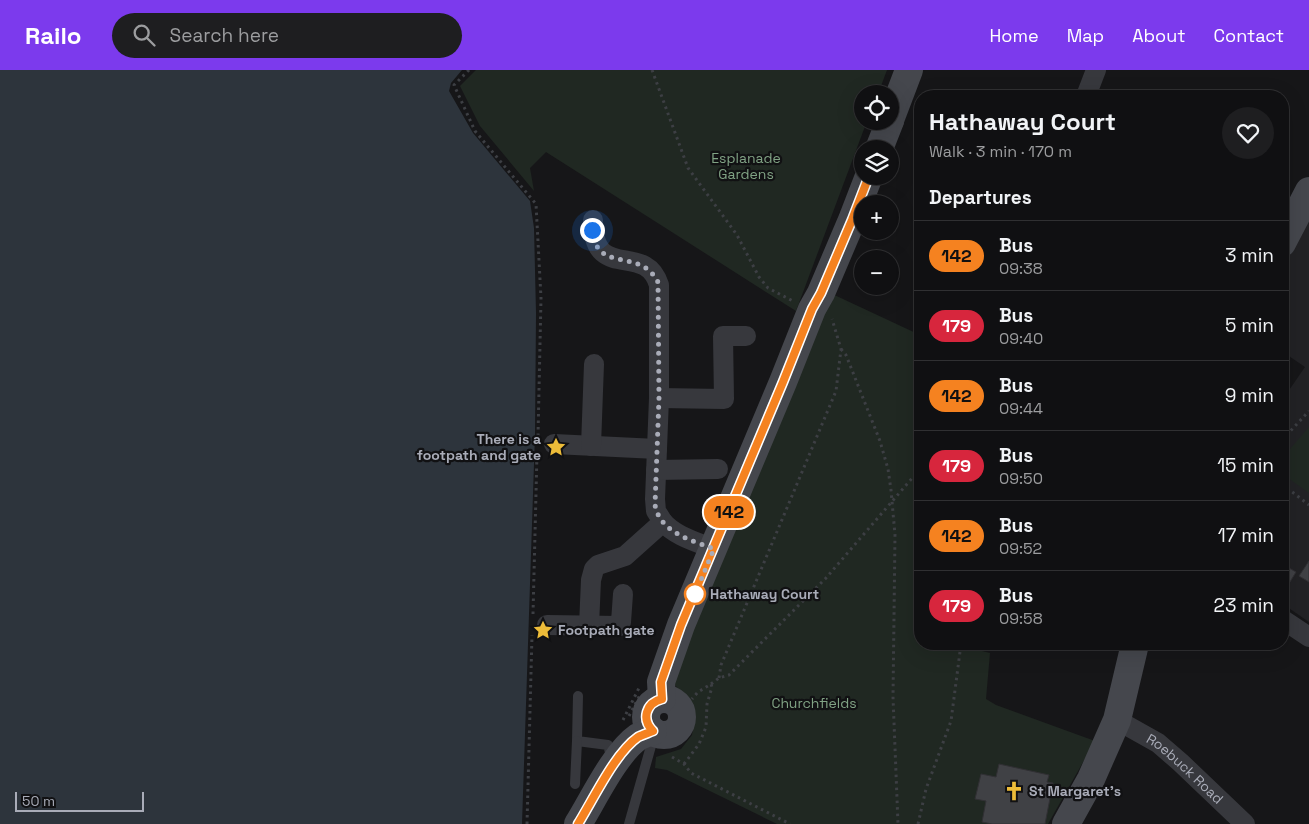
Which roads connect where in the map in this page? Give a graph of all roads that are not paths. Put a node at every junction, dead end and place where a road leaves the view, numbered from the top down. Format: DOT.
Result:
graph roads {
  1 [pos="909,70"];
  2 [pos="1096,70"];
  3 [pos="1088,90"];
  4 [pos="899,97"];
  5 [pos="865,185"];
  6 [pos="1309,191"];
  7 [pos="592,220"];
  8 [pos="1289,230"];
  9 [pos="746,336"];
  10 [pos="594,364"];
  11 [pos="659,398"];
  12 [pos="543,443"];
  13 [pos="591,446"];
  14 [pos="657,449"];
  15 [pos="718,469"];
  16 [pos="656,470"];
  17 [pos="663,522"];
  18 [pos="714,549"];
  19 [pos="622,594"];
  20 [pos="538,622"];
  21 [pos="1289,624"];
  22 [pos="589,626"];
  23 [pos="1309,637"];
  24 [pos="1134,650"];
  25 [pos="578,696"];
  26 [pos="1117,720"];
  27 [pos="646,734"];
  28 [pos="577,741"];
  29 [pos="613,766"];
  30 [pos="575,784"];
  31 [pos="578,824"];
  32 [pos="629,824"];
  33 [pos="1066,824"];
  34 [pos="1245,824"];
  1 -- 4 [label="street"];
  2 -- 3 [label="street"];
  5 -- 18 [label="street"];
  6 -- 8 [label="street"];
  7 -- 11 [label="street"];
  9 -- 11 [label="street"];
  10 -- 13 [label="street"];
  11 -- 14 [label="street"];
  12 -- 13 [label="street"];
  13 -- 14 [label="street"];
  14 -- 16 [label="street"];
  15 -- 16 [label="street"];
  16 -- 17 [label="street"];
  17 -- 18 [label="street"];
  17 -- 22 [label="street"];
  18 -- 27 [label="street"];
  19 -- 22 [label="street"];
  20 -- 22 [label="street"];
  21 -- 23 [label="street"];
  24 -- 26 [label="street"];
  25 -- 28 [label="lane"];
  26 -- 33 [label="street"];
  26 -- 34 [label="street, Roebuck Road"];
  27 -- 29 [label="street"];
  27 -- 32 [label="lane"];
  28 -- 29 [label="lane"];
  28 -- 30 [label="lane"];
  29 -- 31 [label="street"];
}
